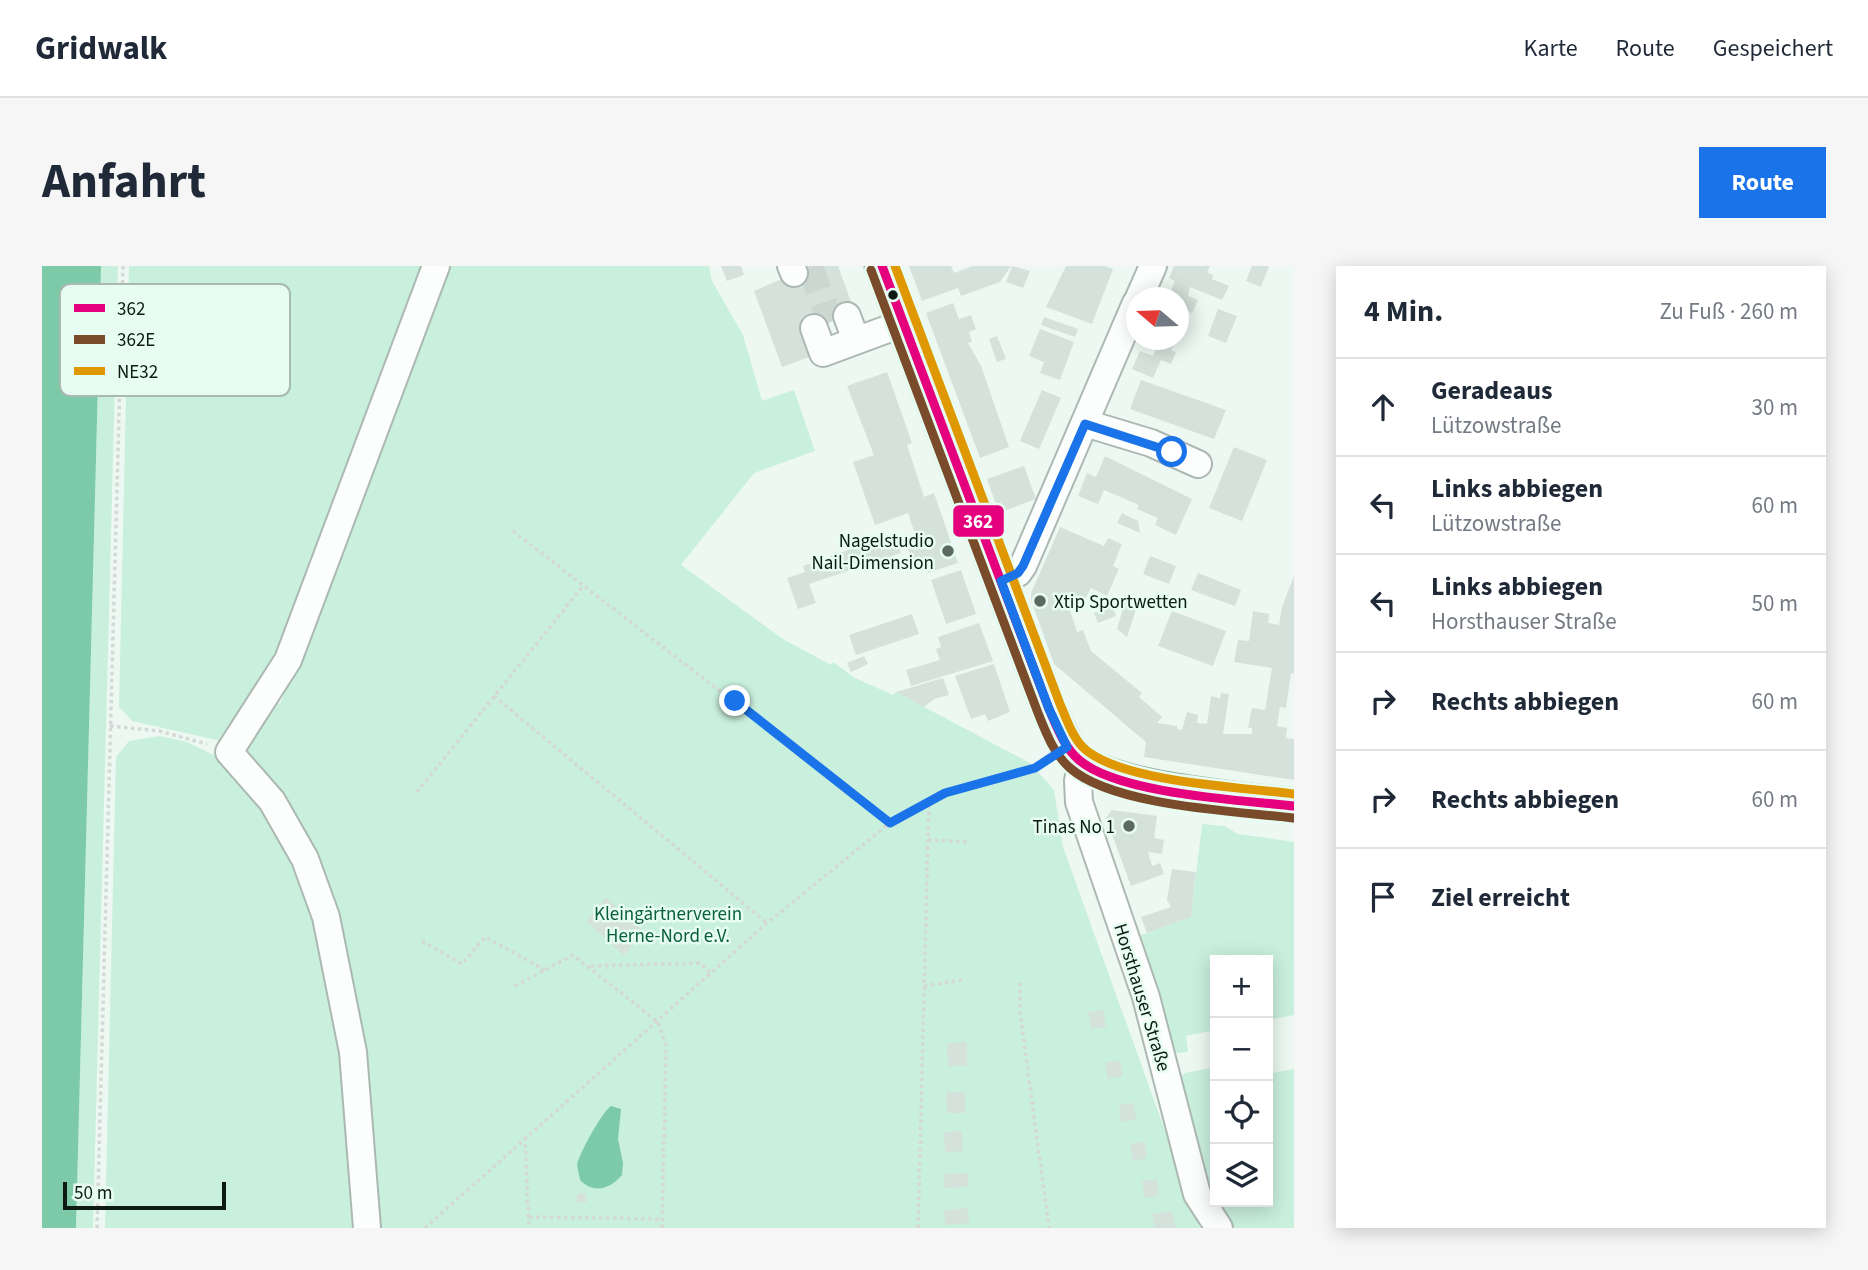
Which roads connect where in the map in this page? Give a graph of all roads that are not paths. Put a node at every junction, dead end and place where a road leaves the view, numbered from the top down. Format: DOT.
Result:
graph roads {
  1 [pos="436,266"];
  2 [pos="882,266"];
  3 [pos="1153,266"];
  4 [pos="1144,287"];
  5 [pos="904,323"];
  6 [pos="1126,327"];
  7 [pos="837,331"];
  8 [pos="1085,424"];
  9 [pos="1198,464"];
  10 [pos="1001,581"];
  11 [pos="1074,755"];
  12 [pos="1294,806"];
  13 [pos="367,1228"];
  14 [pos="1219,1228"];
  1 -- 13 [label="street"];
  2 -- 5 [label="main road"];
  3 -- 4 [label="street"];
  5 -- 7 [label="street"];
  5 -- 10 [label="main road"];
  6 -- 8 [label="street"];
  8 -- 9 [label="street"];
  8 -- 10 [label="street"];
  10 -- 11 [label="main road"];
  11 -- 12 [label="main road"];
  11 -- 14 [label="street, Horsthauser Straße"];
}
